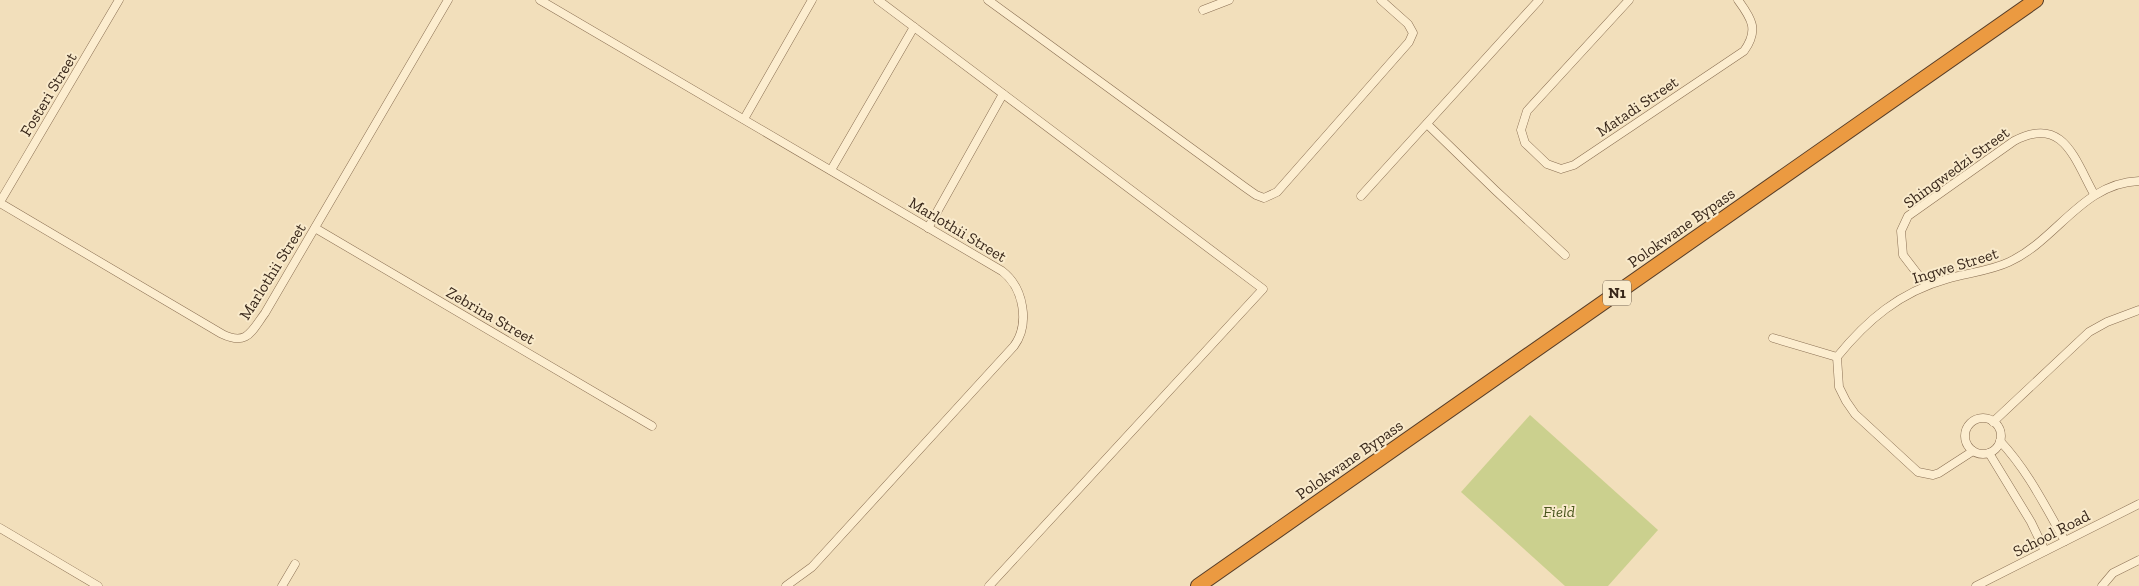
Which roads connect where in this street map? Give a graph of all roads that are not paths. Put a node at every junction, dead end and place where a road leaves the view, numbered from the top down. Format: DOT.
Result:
graph roads {
  1 [pos="119,0"];
  2 [pos="448,0"];
  3 [pos="540,0"];
  4 [pos="812,0"];
  5 [pos="878,0"];
  6 [pos="988,0"];
  7 [pos="1229,0"];
  8 [pos="1382,0"];
  9 [pos="1539,0"];
  10 [pos="1629,0"];
  11 [pos="1738,0"];
  12 [pos="2036,0"];
  13 [pos="1203,10"];
  14 [pos="914,27"];
  15 [pos="1003,94"];
  16 [pos="744,119"];
  17 [pos="1427,124"];
  18 [pos="832,170"];
  19 [pos="2139,181"];
  20 [pos="2094,194"];
  21 [pos="1361,196"];
  22 [pos="0,202"];
  23 [pos="315,228"];
  24 [pos="928,228"];
  25 [pos="1565,255"];
  26 [pos="1926,286"];
  27 [pos="2139,310"];
  28 [pos="1773,338"];
  29 [pos="1836,357"];
  30 [pos="1993,422"];
  31 [pos="652,426"];
  32 [pos="2000,441"];
  33 [pos="1973,451"];
  34 [pos="1989,453"];
  35 [pos="2139,504"];
  36 [pos="0,528"];
  37 [pos="2065,542"];
  38 [pos="2045,551"];
  39 [pos="2139,560"];
  40 [pos="295,564"];
  41 [pos="98,586"];
  42 [pos="282,586"];
  43 [pos="786,586"];
  44 [pos="989,586"];
  45 [pos="1198,586"];
  46 [pos="1976,586"];
  47 [pos="2102,586"];
  1 -- 22 [label="street, Fosteri Street"];
  2 -- 23 [label="street, Marlothii Street"];
  3 -- 16 [label="street, Marlothii Street"];
  4 -- 16 [label="street"];
  5 -- 14 [label="street"];
  6 -- 8 [label="street"];
  7 -- 13 [label="street"];
  9 -- 17 [label="street"];
  10 -- 11 [label="street, Matadi Street"];
  12 -- 45 [label="highway, Polokwane Bypass / N1"];
  14 -- 15 [label="street"];
  14 -- 18 [label="street"];
  15 -- 24 [label="street"];
  15 -- 44 [label="street"];
  16 -- 18 [label="street, Marlothii Street"];
  17 -- 21 [label="street"];
  17 -- 25 [label="street"];
  18 -- 24 [label="street, Marlothii Street"];
  19 -- 20 [label="street, Ingwe Street"];
  20 -- 26 [label="street, Ingwe Street"];
  20 -- 26 [label="street, Shingwedzi Street"];
  22 -- 23 [label="street, Marlothii Street"];
  23 -- 31 [label="street, Zebrina Street"];
  24 -- 43 [label="street, Marlothii Street"];
  26 -- 29 [label="street, Ingwe Street"];
  27 -- 30 [label="street"];
  28 -- 29 [label="street"];
  29 -- 33 [label="street"];
  30 -- 32 [label="street"];
  30 -- 33 [label="street"];
  32 -- 34 [label="street"];
  32 -- 37 [label="street"];
  33 -- 34 [label="street"];
  34 -- 38 [label="street"];
  35 -- 37 [label="street, School Road"];
  36 -- 41 [label="street"];
  37 -- 38 [label="street, School Road"];
  38 -- 46 [label="street, School Road"];
  39 -- 47 [label="street"];
  40 -- 42 [label="street"];
}
